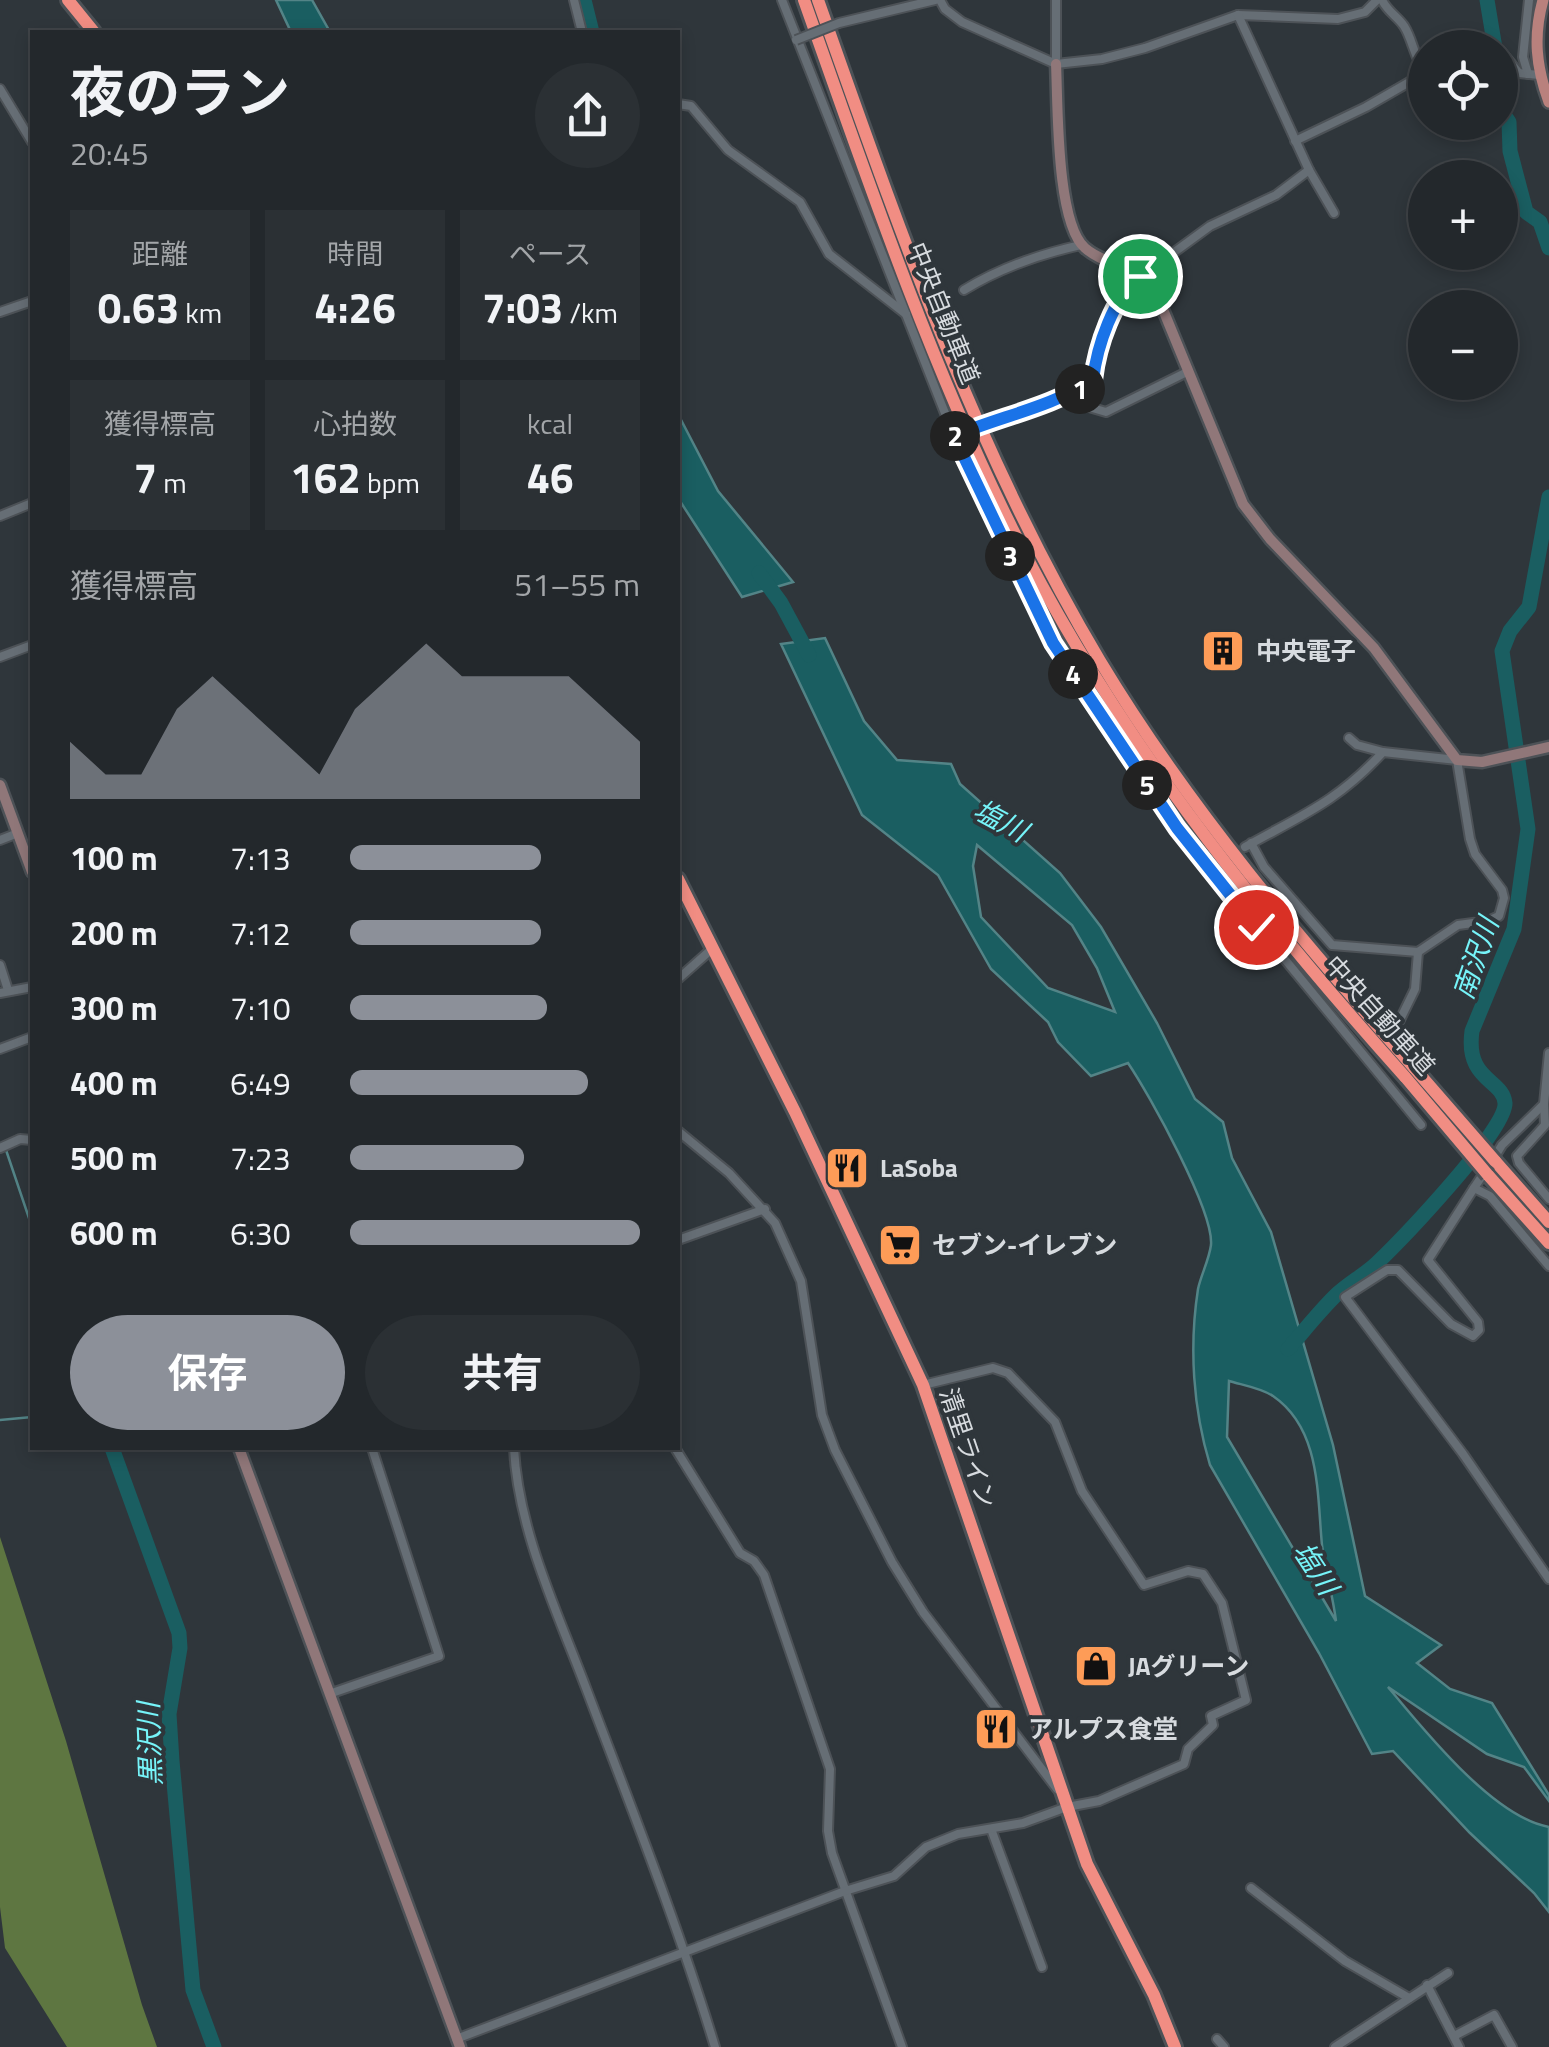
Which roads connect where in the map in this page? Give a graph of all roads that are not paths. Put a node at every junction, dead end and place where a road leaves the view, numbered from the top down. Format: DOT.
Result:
graph roads {
  1 [pos="68,0"];
  2 [pos="574,0"];
  3 [pos="782,0"];
  4 [pos="804,0"];
  5 [pos="818,0"];
  6 [pos="938,0"];
  7 [pos="1056,0"];
  8 [pos="1380,0"];
  9 [pos="1530,0"];
  10 [pos="1543,0"];
  11 [pos="1238,16"];
  12 [pos="92,30"];
  13 [pos="582,30"];
  14 [pos="1408,37"];
  15 [pos="796,40"];
  16 [pos="1056,64"];
  17 [pos="1518,73"];
  18 [pos="1534,75"];
  19 [pos="1408,82"];
  20 [pos="0,90"];
  21 [pos="1549,102"];
  22 [pos="680,104"];
  23 [pos="30,139"];
  24 [pos="1294,141"];
  25 [pos="1309,170"];
  26 [pos="1334,213"];
  27 [pos="1081,245"];
  28 [pos="1140,276"];
  29 [pos="964,290"];
  30 [pos="30,302"];
  31 [pos="0,312"];
  32 [pos="906,314"];
  33 [pos="1189,370"];
  34 [pos="1078,390"];
  35 [pos="957,435"];
  36 [pos="30,504"];
  37 [pos="0,516"];
  38 [pos="30,646"];
  39 [pos="0,658"];
  40 [pos="1349,738"];
  41 [pos="1549,747"];
  42 [pos="1383,752"];
  43 [pos="1456,760"];
  44 [pos="0,785"];
  45 [pos="18,833"];
  46 [pos="0,840"];
  47 [pos="30,866"];
  48 [pos="680,884"];
  49 [pos="713,948"];
  50 [pos="1418,952"];
  51 [pos="0,965"];
  52 [pos="680,976"];
  53 [pos="30,987"];
  54 [pos="4,991"];
  55 [pos="1394,1030"];
  56 [pos="30,1038"];
  57 [pos="0,1050"];
  58 [pos="1549,1053"];
  59 [pos="1548,1068"];
  60 [pos="1411,1074"];
  61 [pos="1544,1104"];
  62 [pos="1421,1125"];
  63 [pos="680,1133"];
  64 [pos="30,1140"];
  65 [pos="0,1148"];
  66 [pos="1474,1188"];
  67 [pos="1549,1200"];
  68 [pos="765,1209"];
  69 [pos="1549,1222"];
  70 [pos="680,1239"];
  71 [pos="1549,1244"];
  72 [pos="1549,1266"];
  73 [pos="924,1386"];
  74 [pos="240,1450"];
  75 [pos="373,1450"];
  76 [pos="514,1450"];
  77 [pos="676,1450"];
  78 [pos="1549,1578"];
  79 [pos="330,1694"];
  80 [pos="1064,1802"];
  81 [pos="991,1829"];
  82 [pos="1251,1888"];
  83 [pos="844,1891"];
  84 [pos="686,1952"];
  85 [pos="1042,1966"];
  86 [pos="1448,1973"];
  87 [pos="1427,1985"];
  88 [pos="1409,1998"];
  89 [pos="1454,2036"];
  90 [pos="1217,2039"];
  91 [pos="458,2043"];
  92 [pos="715,2047"];
  93 [pos="902,2047"];
  94 [pos="1176,2047"];
  95 [pos="1224,2047"];
  96 [pos="1335,2047"];
  97 [pos="1459,2047"];
  98 [pos="1512,2047"];
  1 -- 12 [label="highway"];
  2 -- 13 [label="street"];
  3 -- 15 [label="street"];
  4 -- 60 [label="highway, 中央自動車道"];
  5 -- 60 [label="highway, 中央自動車道"];
  6 -- 15 [label="street, bridge"];
  6 -- 16 [label="street"];
  7 -- 16 [label="street"];
  8 -- 11 [label="street"];
  8 -- 14 [label="street"];
  9 -- 18 [label="street"];
  10 -- 18 [label="main road"];
  11 -- 16 [label="street"];
  11 -- 24 [label="street"];
  15 -- 32 [label="street"];
  16 -- 27 [label="street"];
  17 -- 18 [label="street"];
  18 -- 21 [label="main road"];
  19 -- 24 [label="street"];
  20 -- 23 [label="street"];
  22 -- 32 [label="street"];
  24 -- 25 [label="street"];
  25 -- 26 [label="street"];
  25 -- 28 [label="street"];
  27 -- 28 [label="street"];
  27 -- 29 [label="street"];
  28 -- 33 [label="street"];
  28 -- 34 [label="street"];
  30 -- 31 [label="street"];
  32 -- 35 [label="street"];
  33 -- 34 [label="street"];
  33 -- 43 [label="street"];
  34 -- 35 [label="street, bridge"];
  35 -- 62 [label="street"];
  36 -- 37 [label="street"];
  38 -- 39 [label="street"];
  40 -- 42 [label="street"];
  41 -- 43 [label="street"];
  42 -- 43 [label="street"];
  42 -- 50 [label="street"];
  43 -- 50 [label="street"];
  44 -- 45 [label="street"];
  45 -- 46 [label="street"];
  45 -- 47 [label="street"];
  48 -- 49 [label="highway, 清里ライン"];
  49 -- 52 [label="street"];
  49 -- 73 [label="highway, 清里ライン"];
  50 -- 55 [label="street"];
  51 -- 54 [label="street"];
  53 -- 54 [label="street"];
  56 -- 57 [label="street"];
  58 -- 59 [label="street"];
  59 -- 61 [label="street"];
  60 -- 69 [label="highway, 中央自動車道, bridge"];
  60 -- 71 [label="highway, 中央自動車道, bridge"];
  61 -- 66 [label="street"];
  61 -- 67 [label="street"];
  63 -- 68 [label="street"];
  64 -- 65 [label="street"];
  66 -- 72 [label="street"];
  66 -- 78 [label="street"];
  68 -- 70 [label="street"];
  68 -- 80 [label="street"];
  73 -- 80 [label="highway, 清里ライン"];
  73 -- 80 [label="street"];
  74 -- 79 [label="street"];
  75 -- 79 [label="street"];
  76 -- 84 [label="street"];
  77 -- 83 [label="street"];
  79 -- 91 [label="street"];
  80 -- 81 [label="street"];
  80 -- 94 [label="highway, 清里ライン"];
  81 -- 83 [label="street"];
  81 -- 85 [label="street"];
  82 -- 88 [label="street"];
  83 -- 84 [label="street"];
  83 -- 93 [label="street"];
  84 -- 91 [label="street"];
  84 -- 92 [label="street"];
  86 -- 87 [label="street"];
  87 -- 88 [label="street"];
  87 -- 89 [label="street"];
  88 -- 96 [label="street"];
  89 -- 97 [label="street"];
  89 -- 98 [label="street"];
  90 -- 95 [label="street"];
}
